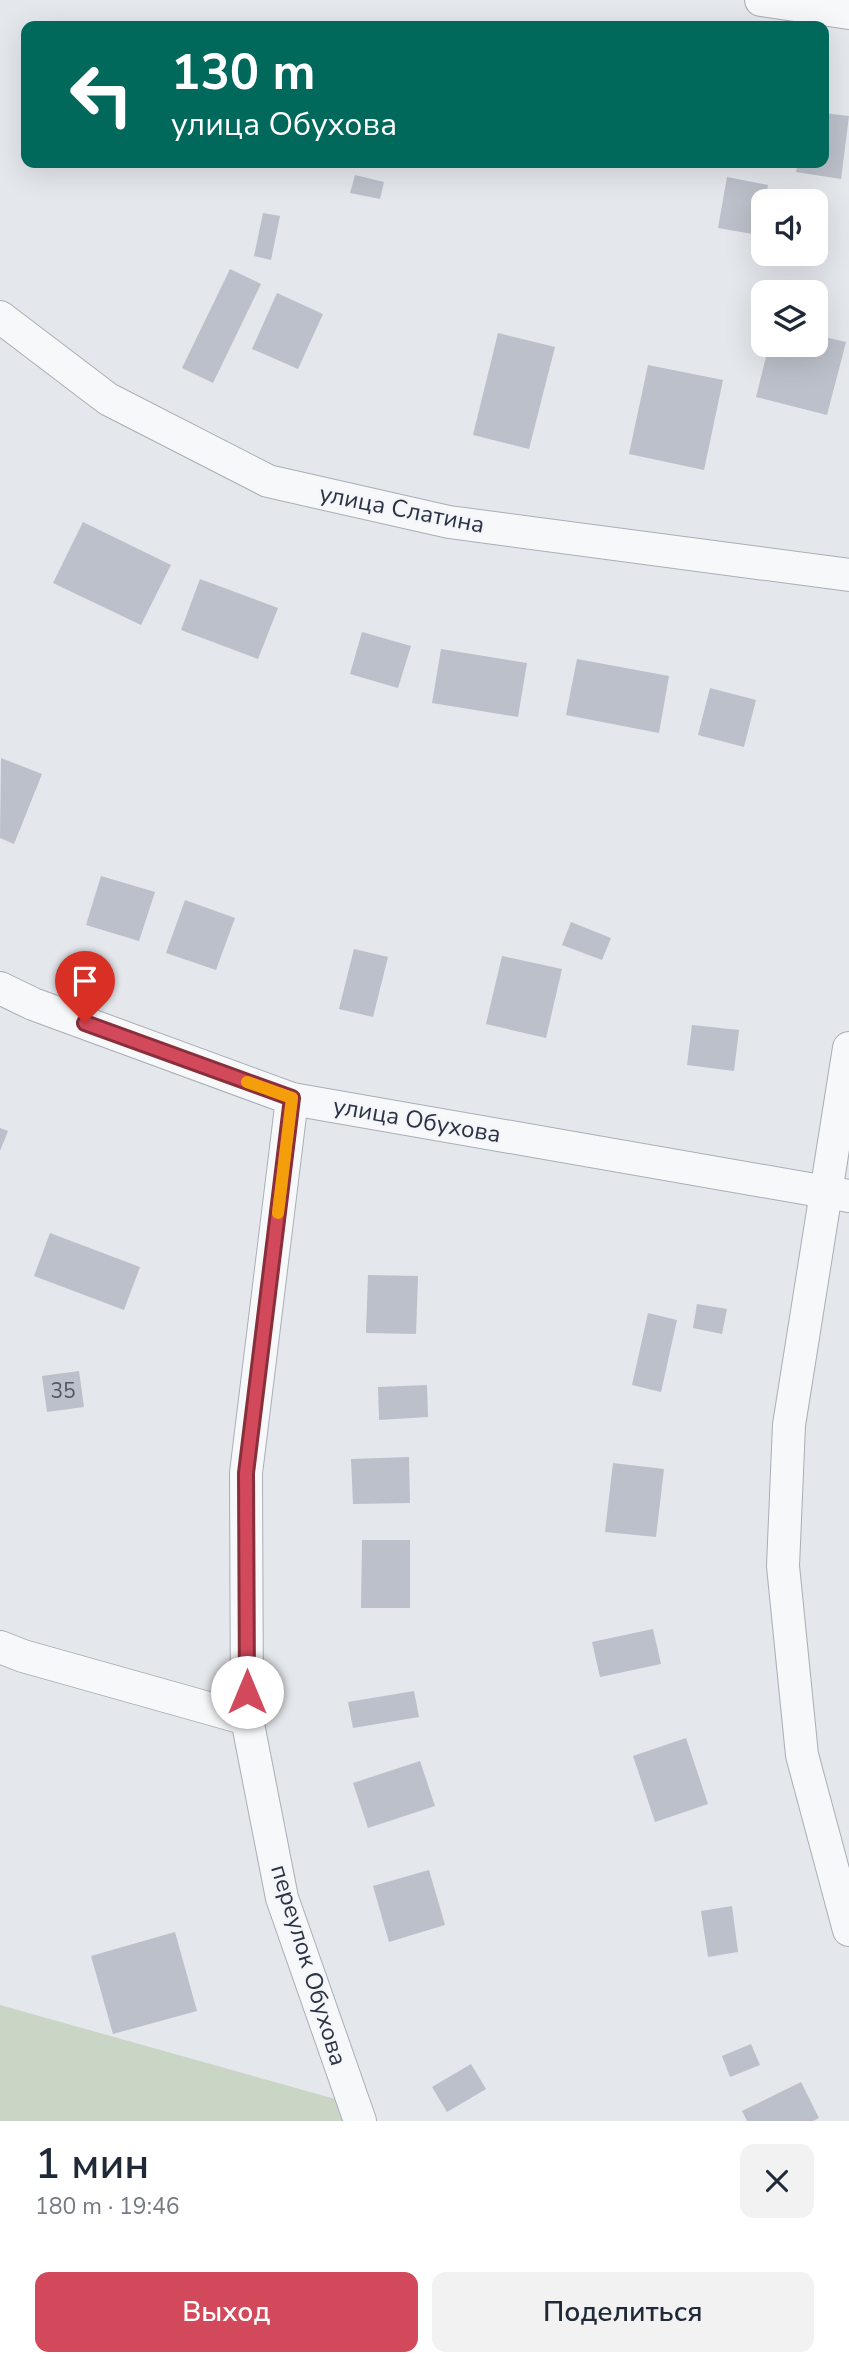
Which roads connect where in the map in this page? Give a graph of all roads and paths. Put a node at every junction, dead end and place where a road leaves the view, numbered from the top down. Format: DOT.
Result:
graph roads {
  1 [pos="761,0"];
  2 [pos="849,13"];
  3 [pos="0,317"];
  4 [pos="849,575"];
  5 [pos="0,988"];
  6 [pos="849,1048"];
  7 [pos="292,1098"];
  8 [pos="838,1194"];
  9 [pos="0,1647"];
  10 [pos="247,1719"];
  11 [pos="849,1930"];
  12 [pos="360,2121"];
  1 -- 2 [label="street"];
  3 -- 4 [label="street, улица Слатина"];
  5 -- 7 [label="street, улица Обухова"];
  6 -- 8 [label="street"];
  7 -- 8 [label="street, улица Обухова"];
  7 -- 10 [label="street, переулок Обухова"];
  8 -- 11 [label="street"];
  9 -- 10 [label="street"];
  10 -- 12 [label="street, переулок Обухова"];
}
